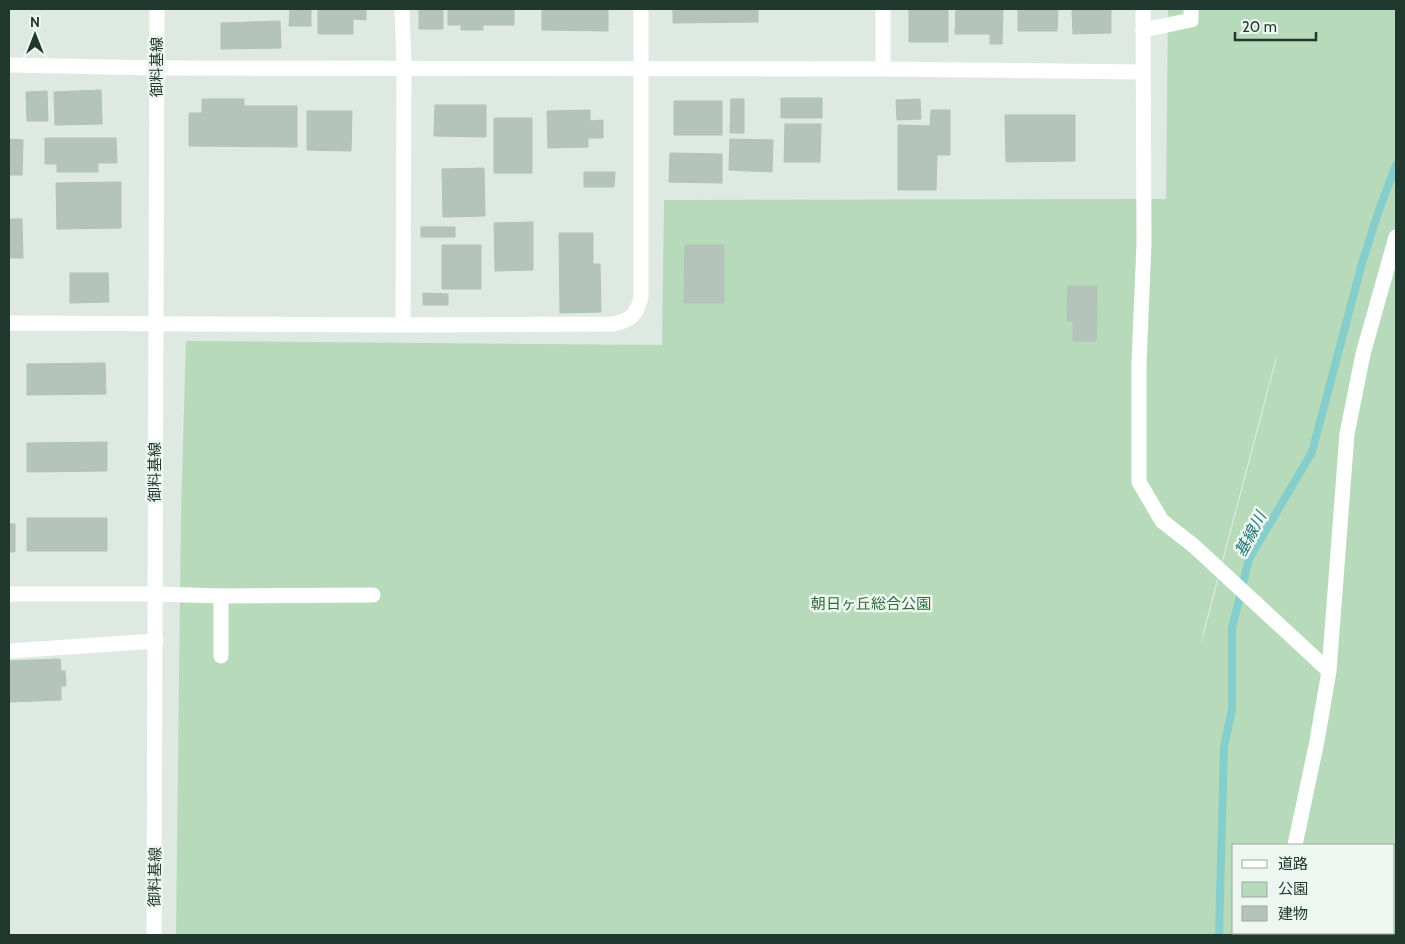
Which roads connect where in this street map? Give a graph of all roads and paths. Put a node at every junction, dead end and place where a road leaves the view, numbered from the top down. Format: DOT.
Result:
graph roads {
  1 [pos="157,9"];
  2 [pos="402,9"];
  3 [pos="641,9"];
  4 [pos="883,9"];
  5 [pos="1143,9"];
  6 [pos="1191,9"];
  7 [pos="1143,30"];
  8 [pos="9,65"];
  9 [pos="404,67"];
  10 [pos="156,68"];
  11 [pos="641,68"];
  12 [pos="882,69"];
  13 [pos="1143,72"];
  14 [pos="1396,237"];
  15 [pos="9,323"];
  16 [pos="156,324"];
  17 [pos="403,325"];
  18 [pos="9,594"];
  19 [pos="155,594"];
  20 [pos="373,595"];
  21 [pos="221,596"];
  22 [pos="156,641"];
  23 [pos="9,651"];
  24 [pos="221,656"];
  25 [pos="1329,671"];
  26 [pos="1295,844"];
  27 [pos="154,935"];
  1 -- 10 [label="street, 御料基線"];
  2 -- 9 [label="street"];
  3 -- 11 [label="street"];
  4 -- 12 [label="street"];
  5 -- 7 [label="street"];
  6 -- 7 [label="street"];
  7 -- 13 [label="street"];
  8 -- 10 [label="street"];
  9 -- 10 [label="street"];
  9 -- 11 [label="street"];
  9 -- 17 [label="street"];
  10 -- 16 [label="street, 御料基線"];
  11 -- 12 [label="street"];
  11 -- 17 [label="street"];
  12 -- 13 [label="street"];
  13 -- 25 [label="street"];
  14 -- 25 [label="street"];
  15 -- 16 [label="street"];
  16 -- 17 [label="street"];
  16 -- 19 [label="street, 御料基線"];
  18 -- 19 [label="street"];
  19 -- 21 [label="street"];
  19 -- 22 [label="street, 御料基線"];
  20 -- 21 [label="street"];
  21 -- 24 [label="street"];
  22 -- 23 [label="street"];
  22 -- 27 [label="street, 御料基線"];
  25 -- 26 [label="street"];
}
